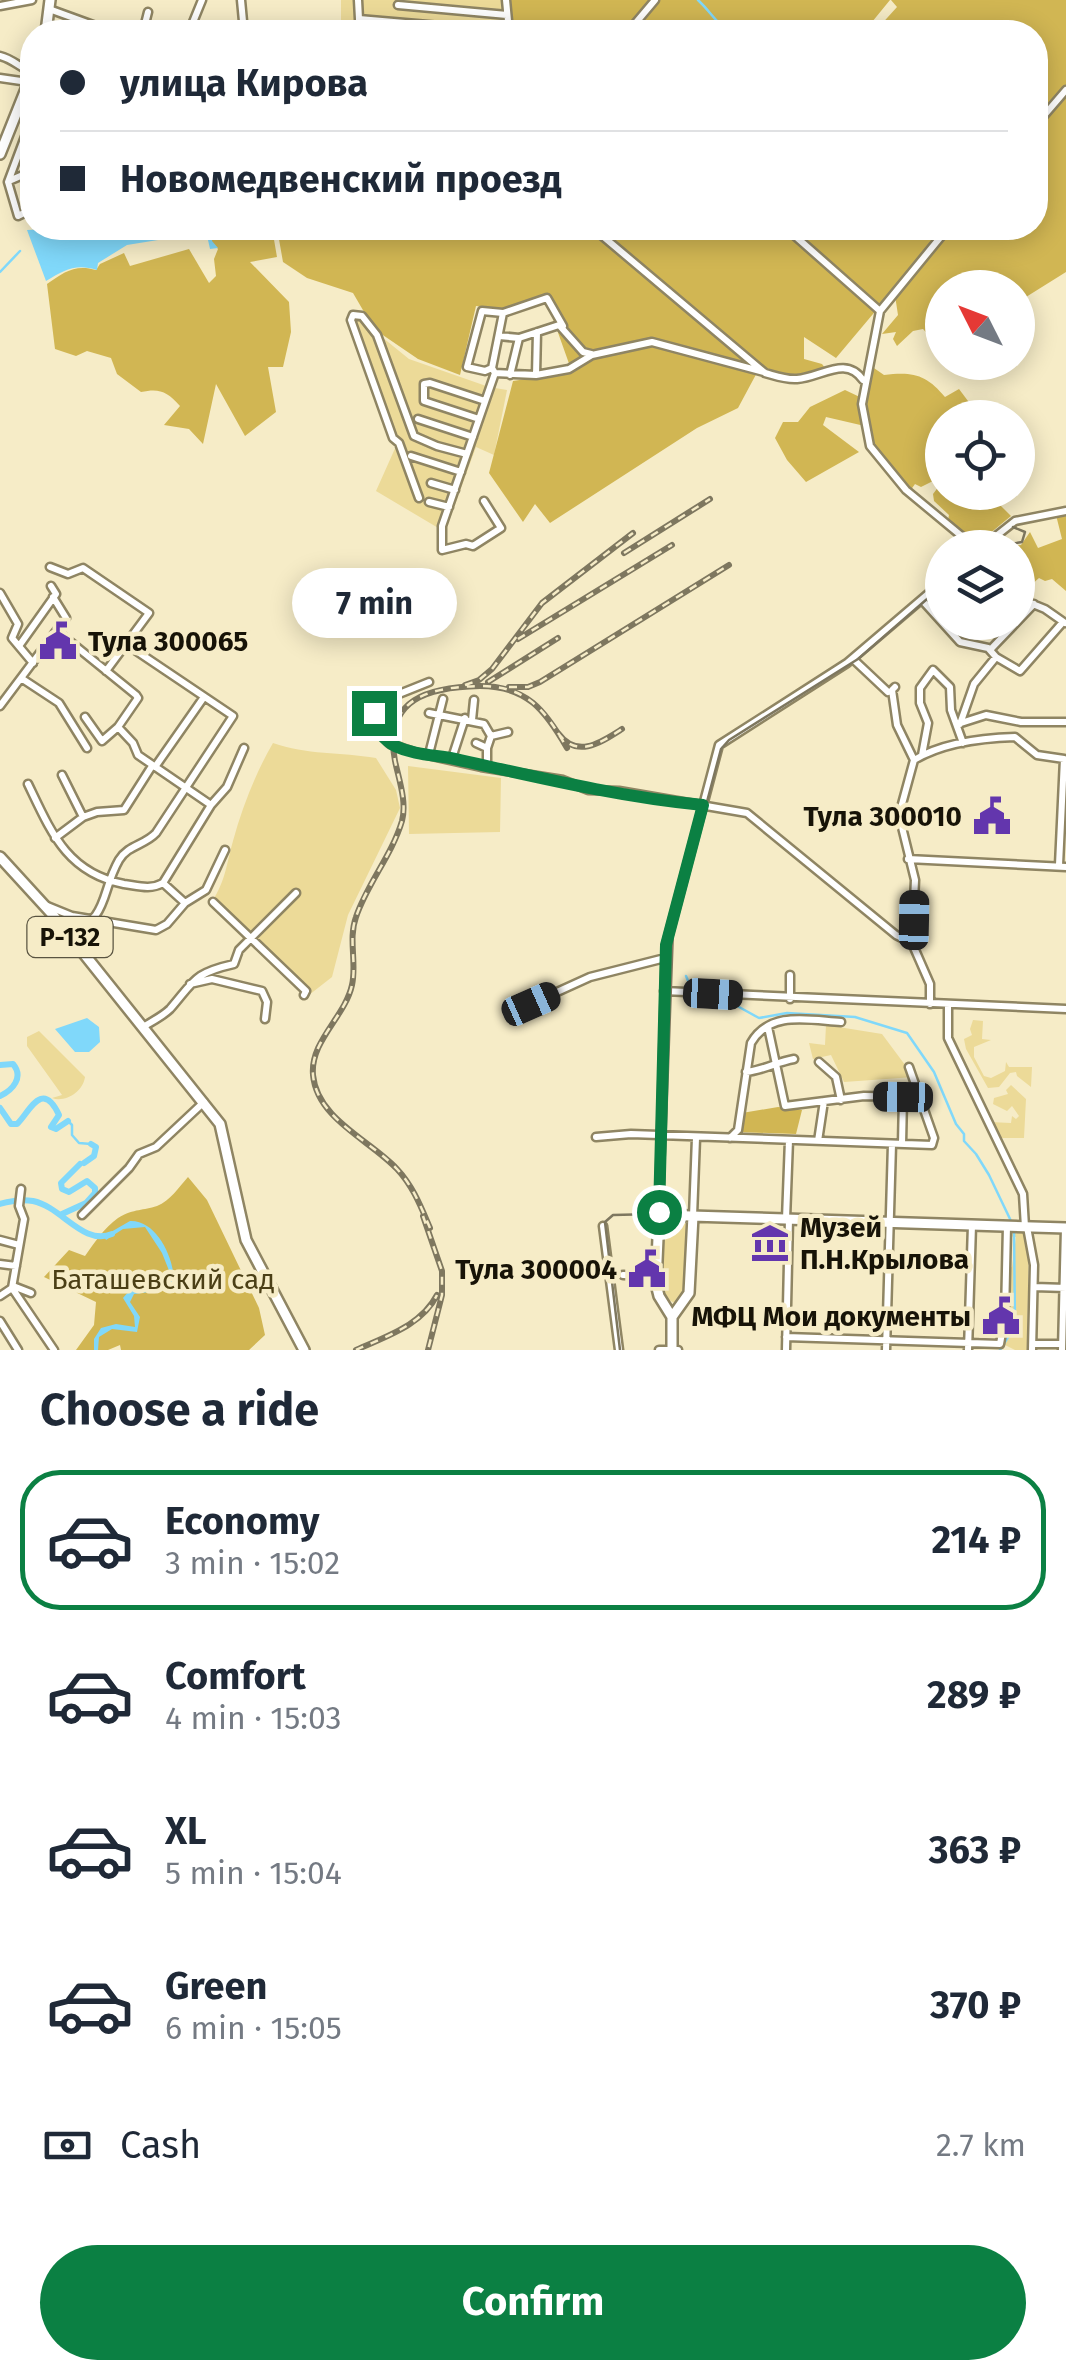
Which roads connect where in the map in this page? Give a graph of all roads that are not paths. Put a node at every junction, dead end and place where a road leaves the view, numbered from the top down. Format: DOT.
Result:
graph roads {
  1 [pos="32,0"];
  2 [pos="358,0"];
  3 [pos="506,0"];
  4 [pos="656,0"];
  5 [pos="49,5"];
  6 [pos="398,5"];
  7 [pos="0,6"];
  8 [pos="148,12"];
  9 [pos="508,15"];
  10 [pos="359,19"];
  11 [pos="83,20"];
  12 [pos="146,20"];
  13 [pos="371,20"];
  14 [pos="508,20"];
  15 [pos="638,20"];
  16 [pos="1066,90"];
  17 [pos="20,107"];
  18 [pos="1048,111"];
  19 [pos="20,152"];
  20 [pos="0,154"];
  21 [pos="20,176"];
  22 [pos="8,182"];
  23 [pos="20,215"];
  24 [pos="607,240"];
  25 [pos="800,240"];
  26 [pos="938,240"];
  27 [pos="880,311"];
  28 [pos="504,314"];
  29 [pos="562,327"];
  30 [pos="537,332"];
  31 [pos="499,336"];
  32 [pos="518,338"];
  33 [pos="592,355"];
  34 [pos="493,371"];
  35 [pos="765,373"];
  36 [pos="510,375"];
  37 [pos="536,375"];
  38 [pos="864,382"];
  39 [pos="485,402"];
  40 [pos="418,419"];
  41 [pos="479,420"];
  42 [pos="473,438"];
  43 [pos="467,454"];
  44 [pos="411,456"];
  45 [pos="461,472"];
  46 [pos="432,483"];
  47 [pos="455,490"];
  48 [pos="419,498"];
  49 [pos="484,501"];
  50 [pos="428,502"];
  51 [pos="449,507"];
  52 [pos="1066,511"];
  53 [pos="956,530"];
  54 [pos="1003,530"];
  55 [pos="50,567"];
  56 [pos="51,586"];
  57 [pos="0,594"];
  58 [pos="53,597"];
  59 [pos="925,597"];
  60 [pos="922,600"];
  61 [pos="1035,605"];
  62 [pos="2,606"];
  63 [pos="1064,623"];
  64 [pos="57,631"];
  65 [pos="1000,640"];
  66 [pos="126,644"];
  67 [pos="18,646"];
  68 [pos="990,650"];
  69 [pos="996,657"];
  70 [pos="853,659"];
  71 [pos="33,662"];
  72 [pos="106,671"];
  73 [pos="21,678"];
  74 [pos="429,682"];
  75 [pos="204,697"];
  76 [pos="442,698"];
  77 [pos="474,700"];
  78 [pos="0,706"];
  79 [pos="429,713"];
  80 [pos="440,714"];
  81 [pos="85,718"];
  82 [pos="468,719"];
  83 [pos="1066,722"];
  84 [pos="960,726"];
  85 [pos="118,727"];
  86 [pos="508,732"];
  87 [pos="492,736"];
  88 [pos="476,743"];
  89 [pos="963,743"];
  90 [pos="86,748"];
  91 [pos="244,748"];
  92 [pos="487,748"];
  93 [pos="922,751"];
  94 [pos="429,754"];
  95 [pos="452,758"];
  96 [pos="1064,759"];
  97 [pos="914,760"];
  98 [pos="154,766"];
  99 [pos="487,768"];
  100 [pos="62,775"];
  101 [pos="28,784"];
  102 [pos="186,788"];
  103 [pos="210,805"];
  104 [pos="703,805"];
  105 [pos="83,818"];
  106 [pos="55,838"];
  107 [pos="226,850"];
  108 [pos="908,859"];
  109 [pos="2,860"];
  110 [pos="930,860"];
  111 [pos="1063,866"];
  112 [pos="915,880"];
  113 [pos="111,881"];
  114 [pos="164,883"];
  115 [pos="296,894"];
  116 [pos="213,902"];
  117 [pos="184,903"];
  118 [pos="44,906"];
  119 [pos="94,920"];
  120 [pos="67,933"];
  121 [pos="253,939"];
  122 [pos="912,942"];
  123 [pos="665,958"];
  124 [pos="790,975"];
  125 [pos="189,984"];
  126 [pos="664,992"];
  127 [pos="304,995"];
  128 [pos="790,999"];
  129 [pos="930,1004"];
  130 [pos="948,1005"];
  131 [pos="524,1007"];
  132 [pos="1066,1009"];
  133 [pos="265,1019"];
  134 [pos="841,1022"];
  135 [pos="143,1027"];
  136 [pos="768,1027"];
  137 [pos="794,1059"];
  138 [pos="819,1062"];
  139 [pos="909,1066"];
  140 [pos="775,1067"];
  141 [pos="746,1072"];
  142 [pos="903,1097"];
  143 [pos="920,1097"];
  144 [pos="841,1100"];
  145 [pos="824,1101"];
  146 [pos="204,1102"];
  147 [pos="596,1136"];
  148 [pos="661,1136"];
  149 [pos="696,1138"];
  150 [pos="730,1139"];
  151 [pos="788,1140"];
  152 [pos="818,1141"];
  153 [pos="897,1144"];
  154 [pos="20,1196"];
  155 [pos="659,1214"];
  156 [pos="82,1215"];
  157 [pos="693,1216"];
  158 [pos="788,1219"];
  159 [pos="890,1222"];
  160 [pos="972,1224"];
  161 [pos="603,1226"];
  162 [pos="1017,1226"];
  163 [pos="1065,1228"];
  164 [pos="0,1240"];
  165 [pos="20,1246"];
  166 [pos="0,1264"];
  167 [pos="16,1266"];
  168 [pos="623,1275"];
  169 [pos="656,1276"];
  170 [pos="13,1287"];
  171 [pos="1034,1287"];
  172 [pos="1065,1288"];
  173 [pos="32,1292"];
  174 [pos="0,1296"];
  175 [pos="658,1296"];
  176 [pos="680,1305"];
  177 [pos="672,1317"];
  178 [pos="0,1321"];
  179 [pos="786,1337"];
  180 [pos="886,1340"];
  181 [pos="968,1346"];
  182 [pos="1063,1346"];
  183 [pos="1033,1347"];
  184 [pos="18,1350"];
  185 [pos="54,1350"];
  186 [pos="304,1350"];
  187 [pos="621,1350"];
  188 [pos="659,1350"];
  189 [pos="674,1350"];
  190 [pos="786,1350"];
  191 [pos="886,1350"];
  1 -- 7 [label="street"];
  2 -- 10 [label="street"];
  3 -- 9 [label="street"];
  4 -- 15 [label="street"];
  5 -- 11 [label="street"];
  6 -- 9 [label="street"];
  8 -- 12 [label="street"];
  9 -- 14 [label="street"];
  10 -- 13 [label="street"];
  16 -- 18 [label="street"];
  17 -- 20 [label="main road"];
  19 -- 22 [label="street"];
  21 -- 22 [label="street"];
  22 -- 23 [label="street"];
  24 -- 35 [label="street"];
  25 -- 27 [label="street"];
  26 -- 27 [label="street"];
  27 -- 38 [label="street"];
  28 -- 29 [label="street"];
  28 -- 31 [label="street"];
  28 -- 34 [label="street"];
  29 -- 30 [label="street"];
  29 -- 33 [label="street"];
  30 -- 32 [label="street"];
  30 -- 37 [label="street"];
  31 -- 32 [label="street"];
  31 -- 34 [label="street"];
  32 -- 36 [label="street"];
  33 -- 35 [label="street"];
  33 -- 37 [label="street"];
  34 -- 36 [label="street"];
  34 -- 39 [label="street"];
  35 -- 38 [label="street"];
  36 -- 37 [label="street"];
  38 -- 53 [label="street"];
  39 -- 41 [label="street"];
  39 -- 41 [label="street"];
  40 -- 42 [label="street"];
  41 -- 42 [label="street"];
  42 -- 43 [label="street"];
  43 -- 45 [label="street"];
  43 -- 48 [label="street"];
  44 -- 45 [label="street"];
  45 -- 47 [label="street"];
  46 -- 47 [label="street"];
  47 -- 51 [label="street"];
  49 -- 51 [label="street"];
  50 -- 51 [label="street"];
  52 -- 54 [label="street"];
  55 -- 66 [label="street"];
  56 -- 58 [label="street"];
  57 -- 62 [label="street"];
  58 -- 64 [label="street"];
  58 -- 67 [label="street"];
  59 -- 60 [label="street"];
  60 -- 68 [label="street"];
  60 -- 70 [label="street"];
  61 -- 63 [label="street"];
  62 -- 67 [label="street"];
  63 -- 69 [label="street"];
  64 -- 71 [label="street"];
  64 -- 72 [label="street"];
  65 -- 68 [label="street"];
  66 -- 72 [label="street"];
  66 -- 75 [label="street"];
  67 -- 71 [label="street"];
  68 -- 69 [label="street"];
  69 -- 84 [label="street"];
  70 -- 97 [label="street"];
  70 -- 104 [label="street"];
  71 -- 73 [label="street"];
  72 -- 85 [label="street"];
  73 -- 78 [label="street"];
  73 -- 90 [label="street"];
  74 -- 94 [label="street"];
  75 -- 98 [label="street"];
  75 -- 102 [label="street"];
  76 -- 80 [label="street"];
  77 -- 82 [label="street"];
  79 -- 80 [label="street"];
  80 -- 82 [label="street"];
  80 -- 94 [label="street"];
  81 -- 85 [label="street"];
  82 -- 87 [label="street"];
  82 -- 95 [label="street"];
  83 -- 84 [label="street"];
  84 -- 89 [label="street"];
  84 -- 93 [label="street"];
  85 -- 98 [label="street"];
  86 -- 87 [label="street"];
  87 -- 92 [label="street"];
  88 -- 92 [label="street"];
  89 -- 93 [label="street"];
  89 -- 96 [label="street"];
  91 -- 103 [label="street"];
  92 -- 99 [label="street"];
  93 -- 97 [label="street"];
  94 -- 95 [label="street"];
  95 -- 99 [label="street"];
  96 -- 111 [label="street"];
  97 -- 108 [label="street"];
  98 -- 102 [label="street"];
  98 -- 105 [label="street"];
  99 -- 104 [label="street"];
  100 -- 105 [label="street"];
  101 -- 106 [label="street"];
  102 -- 103 [label="street"];
  102 -- 113 [label="street"];
  103 -- 114 [label="street"];
  104 -- 122 [label="street"];
  104 -- 123 [label="street"];
  105 -- 106 [label="street"];
  106 -- 113 [label="street"];
  107 -- 117 [label="street"];
  108 -- 110 [label="street"];
  108 -- 112 [label="street"];
  109 -- 118 [label="main road, Р-132"];
  110 -- 111 [label="street"];
  110 -- 112 [label="street"];
  112 -- 122 [label="street"];
  113 -- 114 [label="street"];
  113 -- 119 [label="street"];
  114 -- 117 [label="street"];
  115 -- 121 [label="street"];
  116 -- 121 [label="street"];
  117 -- 119 [label="street"];
  118 -- 119 [label="street"];
  118 -- 120 [label="main road, Р-132"];
  119 -- 120 [label="street"];
  120 -- 135 [label="main road, Р-132"];
  121 -- 125 [label="street"];
  121 -- 127 [label="street"];
  122 -- 129 [label="street"];
  123 -- 126 [label="street"];
  123 -- 131 [label="street"];
  124 -- 128 [label="street"];
  125 -- 133 [label="street"];
  125 -- 135 [label="street"];
  126 -- 128 [label="street"];
  126 -- 148 [label="street"];
  128 -- 129 [label="street"];
  129 -- 130 [label="street"];
  130 -- 132 [label="street"];
  130 -- 162 [label="street"];
  134 -- 136 [label="street"];
  135 -- 146 [label="main road, Р-132"];
  136 -- 140 [label="street"];
  136 -- 141 [label="street"];
  137 -- 140 [label="street"];
  138 -- 144 [label="street"];
  139 -- 143 [label="street"];
  140 -- 141 [label="street"];
  140 -- 145 [label="street"];
  141 -- 150 [label="street"];
  142 -- 143 [label="street"];
  142 -- 144 [label="street"];
  142 -- 153 [label="street"];
  143 -- 153 [label="street"];
  144 -- 145 [label="street"];
  145 -- 152 [label="street"];
  146 -- 156 [label="street"];
  146 -- 186 [label="main road, Р-132"];
  147 -- 148 [label="street"];
  148 -- 149 [label="street"];
  148 -- 155 [label="street"];
  149 -- 150 [label="street"];
  149 -- 157 [label="street"];
  150 -- 151 [label="street"];
  151 -- 152 [label="street"];
  151 -- 158 [label="street"];
  152 -- 153 [label="street"];
  153 -- 159 [label="street"];
  154 -- 165 [label="street"];
  155 -- 157 [label="main road"];
  155 -- 169 [label="main road"];
  157 -- 158 [label="main road"];
  157 -- 176 [label="main road"];
  158 -- 159 [label="main road"];
  158 -- 179 [label="street"];
  159 -- 160 [label="main road"];
  159 -- 180 [label="street"];
  160 -- 162 [label="main road"];
  160 -- 181 [label="street"];
  161 -- 187 [label="street"];
  162 -- 163 [label="main road"];
  162 -- 171 [label="street"];
  162 -- 181 [label="street"];
  163 -- 172 [label="street"];
  164 -- 165 [label="street"];
  165 -- 167 [label="street"];
  166 -- 167 [label="street"];
  167 -- 170 [label="street"];
  168 -- 169 [label="street"];
  169 -- 175 [label="main road"];
  170 -- 173 [label="street"];
  170 -- 174 [label="street"];
  170 -- 185 [label="street"];
  171 -- 172 [label="street"];
  171 -- 183 [label="street"];
  172 -- 182 [label="street"];
  175 -- 176 [label="main road"];
  175 -- 177 [label="main road"];
  176 -- 177 [label="main road"];
  177 -- 189 [label="main road"];
  178 -- 184 [label="street"];
  179 -- 180 [label="street"];
  179 -- 190 [label="street"];
  180 -- 181 [label="street"];
  180 -- 191 [label="street"];
  182 -- 183 [label="street"];
  188 -- 189 [label="street"];
}
